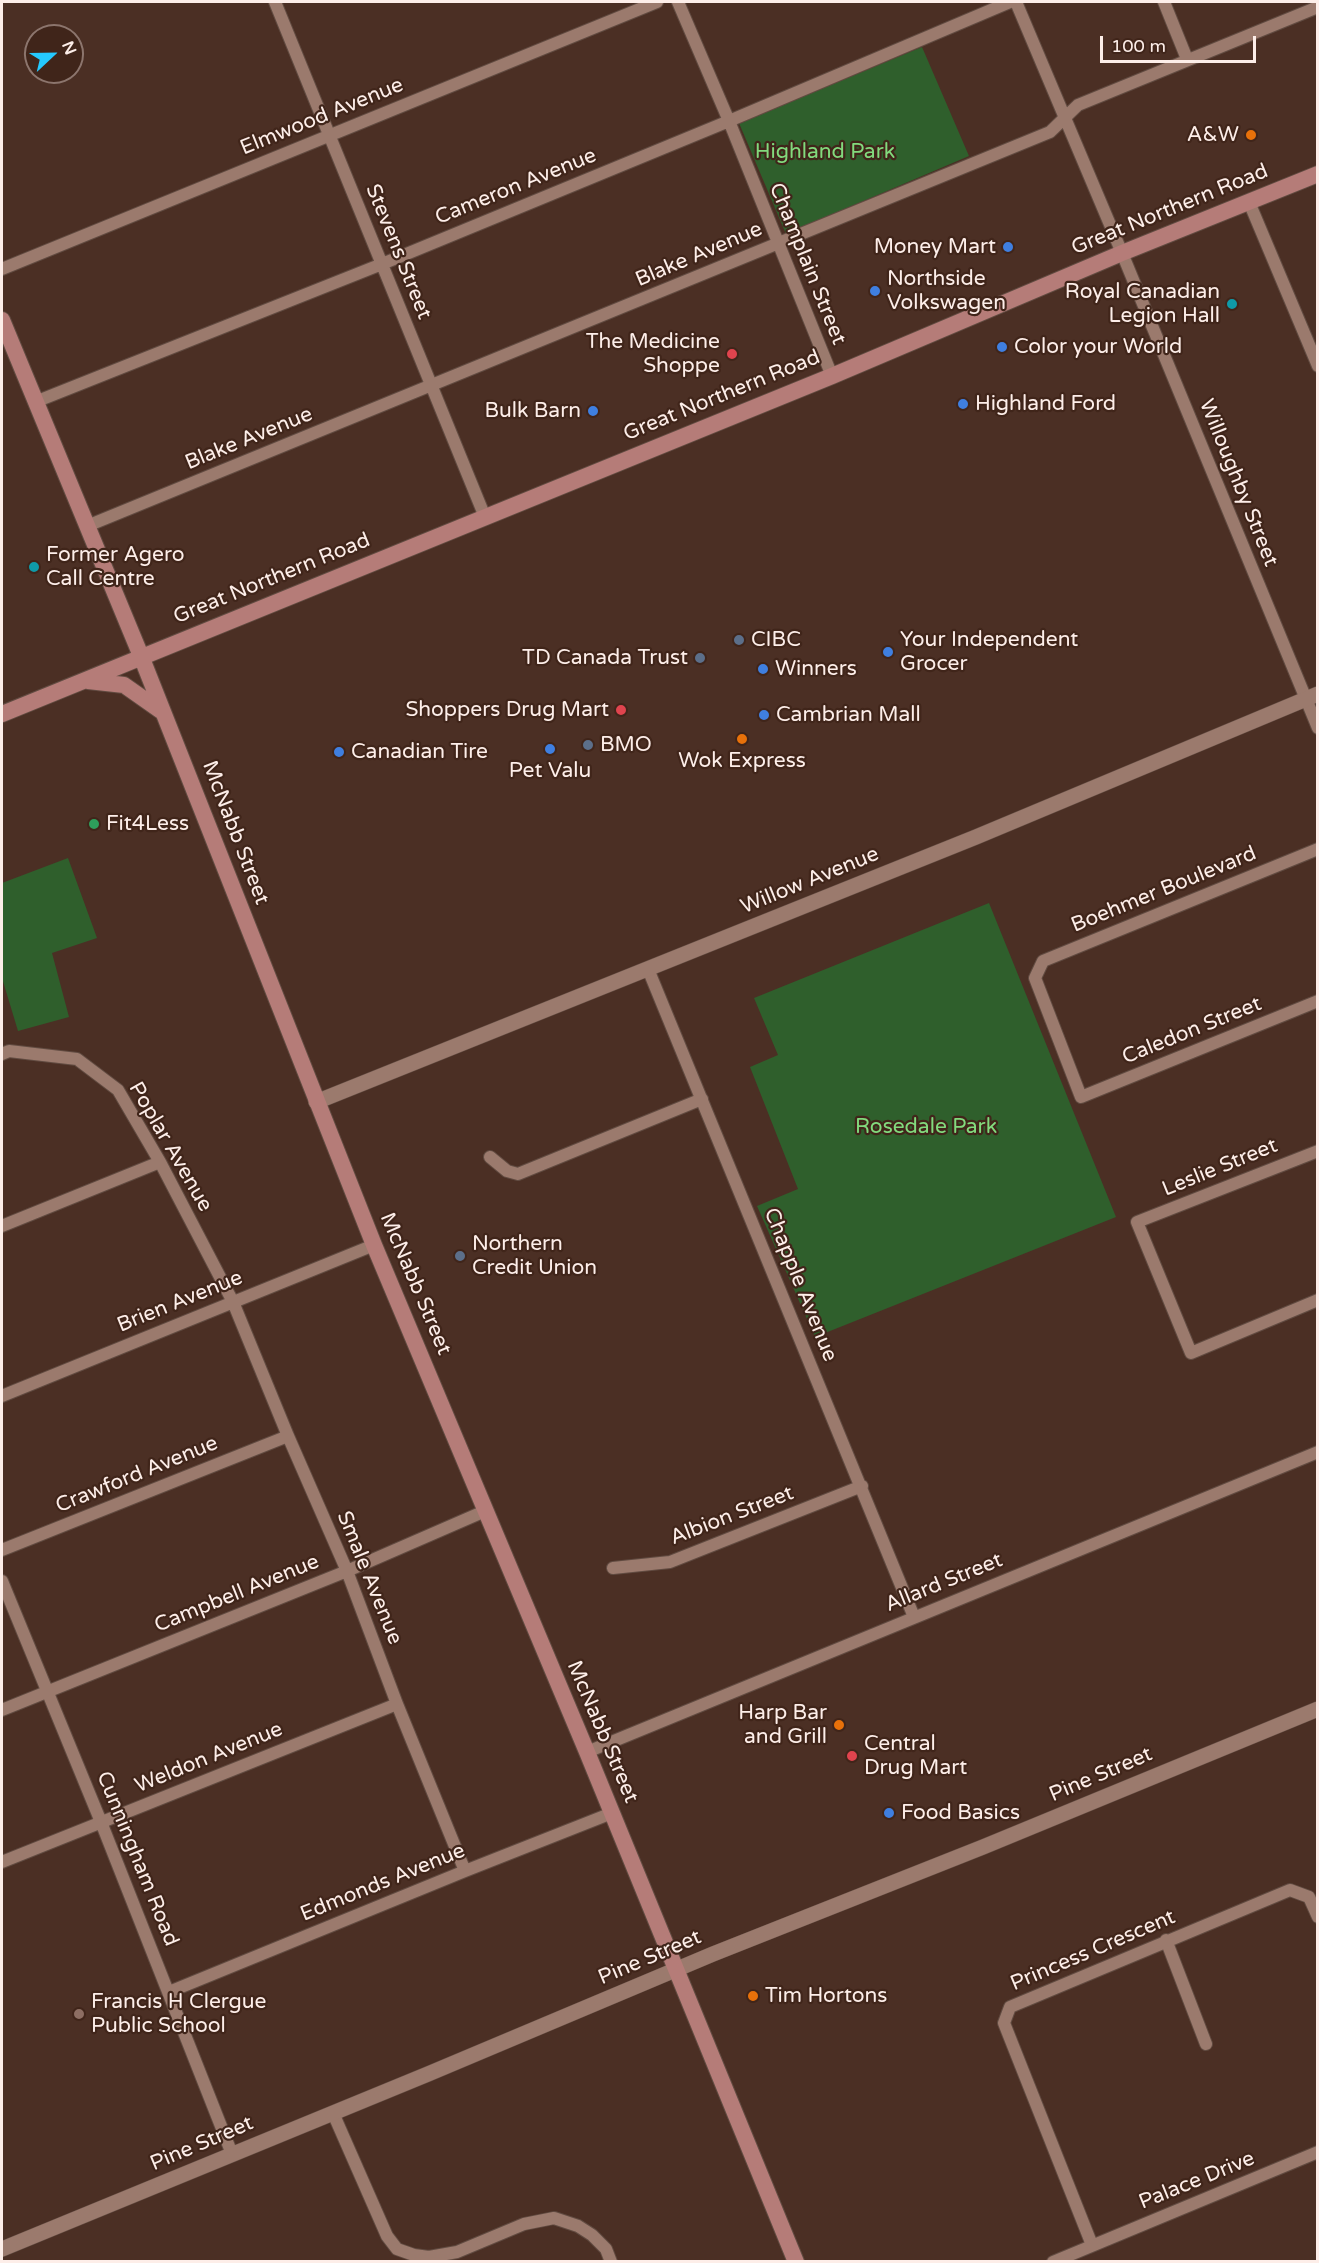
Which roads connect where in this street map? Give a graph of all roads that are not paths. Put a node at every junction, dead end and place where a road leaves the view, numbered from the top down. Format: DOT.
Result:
graph roads {
  1 [pos="275,2"];
  2 [pos="657,2"];
  3 [pos="678,2"];
  4 [pos="1010,2"];
  5 [pos="1016,2"];
  6 [pos="1164,2"];
  7 [pos="1313,6"];
  8 [pos="1187,59"];
  9 [pos="1065,117"];
  10 [pos="729,121"];
  11 [pos="330,135"];
  12 [pos="1317,174"];
  13 [pos="1249,202"];
  14 [pos="777,243"];
  15 [pos="1122,253"];
  16 [pos="382,264"];
  17 [pos="2,269"];
  18 [pos="2,320"];
  19 [pos="8,353"];
  20 [pos="1317,366"];
  21 [pos="832,376"];
  22 [pos="432,387"];
  23 [pos="35,402"];
  24 [pos="485,517"];
  25 [pos="87,526"];
  26 [pos="141,656"];
  27 [pos="87,681"];
  28 [pos="1311,697"];
  29 [pos="163,712"];
  30 [pos="2,714"];
  31 [pos="1317,728"];
  32 [pos="1317,849"];
  33 [pos="648,969"];
  34 [pos="1317,1001"];
  35 [pos="2,1054"];
  36 [pos="1082,1097"];
  37 [pos="702,1100"];
  38 [pos="316,1102"];
  39 [pos="1317,1151"];
  40 [pos="490,1157"];
  41 [pos="160,1162"];
  42 [pos="2,1226"];
  43 [pos="374,1245"];
  44 [pos="1317,1300"];
  45 [pos="234,1302"];
  46 [pos="2,1396"];
  47 [pos="288,1436"];
  48 [pos="1317,1452"];
  49 [pos="862,1486"];
  50 [pos="485,1511"];
  51 [pos="2,1550"];
  52 [pos="613,1568"];
  53 [pos="347,1571"];
  54 [pos="2,1581"];
  55 [pos="914,1617"];
  56 [pos="47,1691"];
  57 [pos="397,1704"];
  58 [pos="1317,1709"];
  59 [pos="2,1710"];
  60 [pos="587,1752"];
  61 [pos="612,1813"];
  62 [pos="101,1822"];
  63 [pos="2,1862"];
  64 [pos="465,1871"];
  65 [pos="1317,1917"];
  66 [pos="1166,1940"];
  67 [pos="675,1971"];
  68 [pos="169,1992"];
  69 [pos="1206,2044"];
  70 [pos="333,2113"];
  71 [pos="1317,2152"];
  72 [pos="232,2154"];
  73 [pos="1092,2245"];
  74 [pos="2,2249"];
  75 [pos="611,2262"];
  76 [pos="795,2262"];
  77 [pos="1053,2262"];
  1 -- 11 [label="street, Stevens Street"];
  2 -- 11 [label="street, Elmwood Avenue"];
  3 -- 10 [label="street, Champlain Street"];
  4 -- 10 [label="street, Cameron Avenue"];
  5 -- 9 [label="street, Willoughby Street"];
  6 -- 8 [label="street"];
  7 -- 8 [label="street, Blake Avenue"];
  8 -- 9 [label="street, Blake Avenue"];
  9 -- 14 [label="street, Blake Avenue"];
  9 -- 15 [label="street, Willoughby Street"];
  10 -- 14 [label="street, Champlain Street"];
  10 -- 16 [label="street, Cameron Avenue"];
  11 -- 16 [label="street, Stevens Street"];
  11 -- 17 [label="street, Elmwood Avenue"];
  12 -- 13 [label="main road, Great Northern Road"];
  13 -- 15 [label="main road, Great Northern Road"];
  13 -- 20 [label="street"];
  14 -- 21 [label="street, Champlain Street"];
  14 -- 22 [label="street, Blake Avenue"];
  15 -- 21 [label="main road, Great Northern Road"];
  15 -- 28 [label="street, Willoughby Street"];
  16 -- 22 [label="street, Stevens Street"];
  16 -- 23 [label="street, Cameron Avenue"];
  18 -- 19 [label="main road, McNabb Street"];
  19 -- 23 [label="main road, McNabb Street"];
  21 -- 24 [label="main road, Great Northern Road"];
  22 -- 24 [label="street, Stevens Street"];
  22 -- 25 [label="street, Blake Avenue"];
  23 -- 25 [label="main road, McNabb Street"];
  24 -- 26 [label="main road, Great Northern Road"];
  25 -- 26 [label="main road, McNabb Street"];
  26 -- 27 [label="main road, Great Northern Road"];
  26 -- 29 [label="main road, McNabb Street"];
  27 -- 29 [label="main road"];
  27 -- 30 [label="main road, Great Northern Road"];
  28 -- 31 [label="street, Willoughby Street"];
  28 -- 33 [label="street, Willow Avenue"];
  29 -- 38 [label="main road, McNabb Street"];
  32 -- 36 [label="street, Boehmer Boulevard"];
  33 -- 37 [label="street, Chapple Avenue"];
  33 -- 38 [label="street, Willow Avenue"];
  34 -- 36 [label="street, Caledon Street"];
  35 -- 41 [label="street, Poplar Avenue"];
  37 -- 40 [label="street"];
  37 -- 49 [label="street, Chapple Avenue"];
  38 -- 43 [label="main road, McNabb Street"];
  39 -- 44 [label="street, Leslie Street"];
  41 -- 42 [label="street"];
  41 -- 45 [label="street, Poplar Avenue"];
  43 -- 45 [label="street, Brien Avenue"];
  43 -- 50 [label="main road, McNabb Street"];
  45 -- 46 [label="street, Brien Avenue"];
  45 -- 47 [label="street, Smale Avenue"];
  47 -- 51 [label="street, Crawford Avenue"];
  47 -- 53 [label="street, Smale Avenue"];
  48 -- 55 [label="street, Allard Street"];
  49 -- 52 [label="street, Albion Street"];
  49 -- 55 [label="street, Chapple Avenue"];
  50 -- 53 [label="street, Campbell Avenue"];
  50 -- 60 [label="main road, McNabb Street"];
  53 -- 56 [label="street, Campbell Avenue"];
  53 -- 57 [label="street, Smale Avenue"];
  54 -- 56 [label="street, Cunningham Road"];
  55 -- 60 [label="street, Allard Street"];
  56 -- 59 [label="street, Campbell Avenue"];
  56 -- 62 [label="street, Cunningham Road"];
  57 -- 62 [label="street, Weldon Avenue"];
  57 -- 64 [label="street, Smale Avenue"];
  58 -- 67 [label="street, Pine Street"];
  60 -- 61 [label="main road, McNabb Street"];
  61 -- 64 [label="street, Edmonds Avenue"];
  61 -- 67 [label="main road, McNabb Street"];
  62 -- 63 [label="street, Weldon Avenue"];
  62 -- 68 [label="street, Cunningham Road"];
  64 -- 68 [label="street, Edmonds Avenue"];
  65 -- 66 [label="street, Princess Crescent"];
  66 -- 69 [label="street"];
  66 -- 73 [label="street, Princess Crescent"];
  67 -- 70 [label="street, Pine Street"];
  67 -- 76 [label="main road, McNabb Street"];
  68 -- 72 [label="street, Cunningham Road"];
  70 -- 72 [label="street, Pine Street"];
  70 -- 75 [label="street"];
  71 -- 73 [label="street, Palace Drive"];
  72 -- 74 [label="street, Pine Street"];
  73 -- 77 [label="street, Palace Drive"];
}
